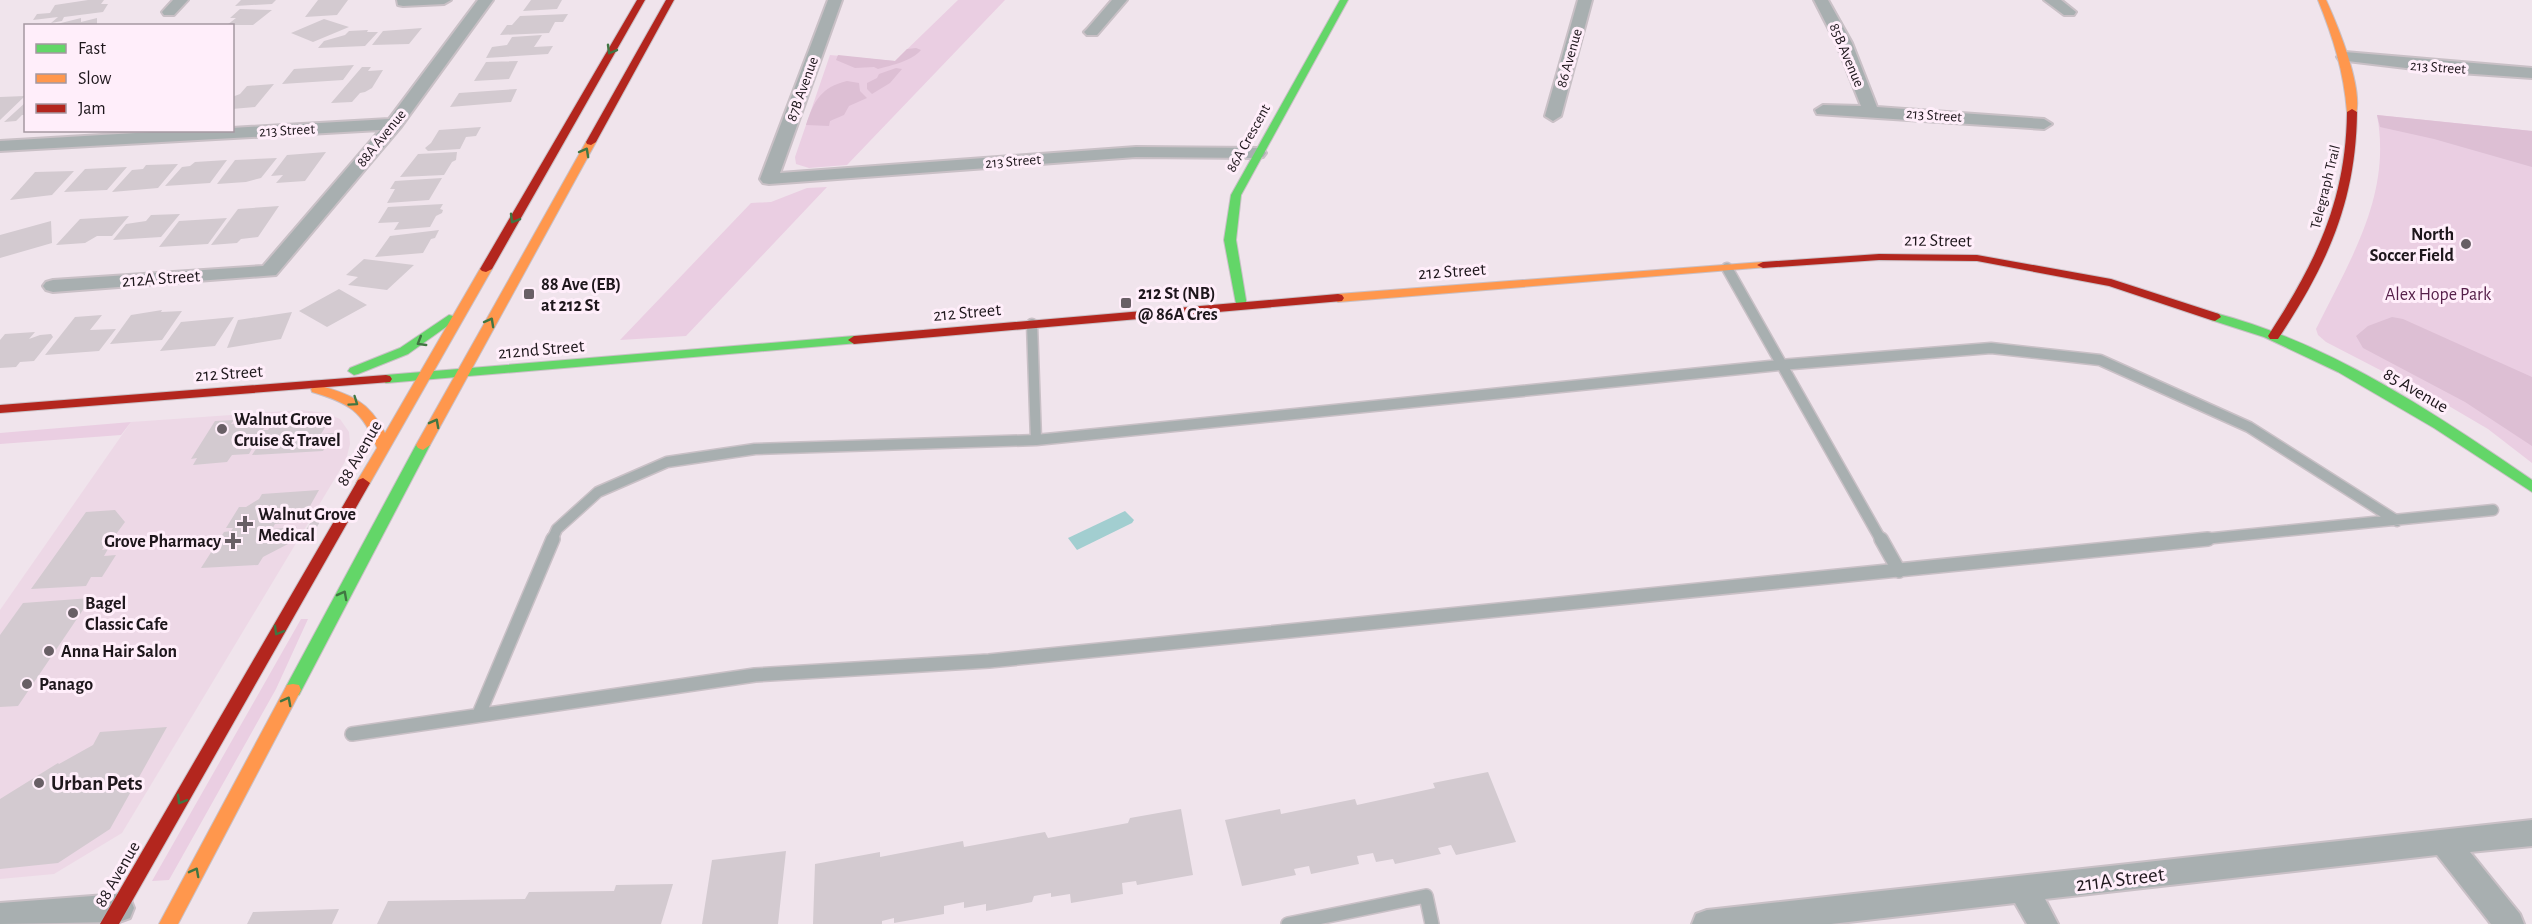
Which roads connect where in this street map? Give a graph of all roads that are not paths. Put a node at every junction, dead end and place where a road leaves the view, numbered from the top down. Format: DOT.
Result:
graph roads {
  1 [pos="181,0"];
  2 [pos="444,0"];
  3 [pos="486,0"];
  4 [pos="641,0"];
  5 [pos="670,0"];
  6 [pos="835,0"];
  7 [pos="1120,0"];
  8 [pos="1344,0"];
  9 [pos="1585,0"];
  10 [pos="1821,0"];
  11 [pos="2051,0"];
  12 [pos="2322,0"];
  13 [pos="403,2"];
  14 [pos="169,12"];
  15 [pos="2069,12"];
  16 [pos="1092,32"];
  17 [pos="2345,57"];
  18 [pos="2532,73"];
  19 [pos="1823,110"];
  20 [pos="1871,111"];
  21 [pos="1553,116"];
  22 [pos="394,124"];
  23 [pos="2044,124"];
  24 [pos="0,146"];
  25 [pos="1257,153"];
  26 [pos="769,179"];
  27 [pos="1727,268"];
  28 [pos="269,272"];
  29 [pos="53,286"];
  30 [pos="466,304"];
  31 [pos="1241,306"];
  32 [pos="1032,324"];
  33 [pos="2274,336"];
  34 [pos="624,360"];
  35 [pos="1780,365"];
  36 [pos="462,373"];
  37 [pos="424,376"];
  38 [pos="301,385"];
  39 [pos="0,409"];
  40 [pos="1036,440"];
  41 [pos="383,447"];
  42 [pos="2532,487"];
  43 [pos="2493,510"];
  44 [pos="2397,521"];
  45 [pos="1899,571"];
  46 [pos="479,714"];
  47 [pos="351,734"];
  48 [pos="2532,833"];
  49 [pos="2444,841"];
  50 [pos="2024,890"];
  51 [pos="114,916"];
  52 [pos="0,917"];
  53 [pos="168,924"];
  54 [pos="1288,924"];
  55 [pos="1432,924"];
  56 [pos="1707,924"];
  57 [pos="2043,924"];
  58 [pos="2509,924"];
  1 -- 14 [label="street"];
  2 -- 13 [label="street"];
  3 -- 22 [label="street, 88A Avenue"];
  4 -- 30 [label="street, 88 Avenue, one-way"];
  36 -- 5 [label="street, one-way"];
  6 -- 26 [label="street, 87B Avenue"];
  7 -- 16 [label="street"];
  8 -- 25 [label="street, 86A Crescent"];
  9 -- 21 [label="street, 86 Avenue"];
  10 -- 20 [label="street, 85B Avenue"];
  11 -- 15 [label="street"];
  12 -- 17 [label="street, Telegraph Trail"];
  17 -- 18 [label="street, 213 Street"];
  17 -- 33 [label="street, Telegraph Trail"];
  19 -- 20 [label="street, 213 Street"];
  20 -- 23 [label="street, 213 Street"];
  22 -- 24 [label="street, 213 Street"];
  22 -- 28 [label="street, 88A Avenue"];
  25 -- 26 [label="street, 213 Street"];
  25 -- 31 [label="street, 86A Crescent"];
  27 -- 31 [label="street, 212 Street"];
  27 -- 33 [label="street, 212 Street"];
  27 -- 35 [label="lane"];
  28 -- 29 [label="street, 212A Street"];
  30 -- 37 [label="street, 88 Avenue"];
  30 -- 38 [label="street, one-way"];
  31 -- 32 [label="street, 212 Street"];
  32 -- 34 [label="street, 212 Street"];
  32 -- 40 [label="lane"];
  33 -- 42 [label="street, 85 Avenue"];
  34 -- 36 [label="street, 212nd Street"];
  35 -- 40 [label="lane"];
  35 -- 44 [label="lane"];
  35 -- 45 [label="lane"];
  36 -- 37 [label="street, 212 Street"];
  53 -- 36 [label="street, one-way"];
  37 -- 38 [label="street, 212 Street"];
  37 -- 41 [label="street, 88 Avenue"];
  38 -- 39 [label="street, 212 Street"];
  38 -- 41 [label="street, one-way"];
  40 -- 46 [label="lane"];
  41 -- 51 [label="street, 88 Avenue, one-way"];
  43 -- 44 [label="lane"];
  44 -- 45 [label="lane"];
  45 -- 46 [label="lane"];
  46 -- 47 [label="lane"];
  48 -- 49 [label="street, 211A Street"];
  49 -- 50 [label="street, 211A Street"];
  49 -- 58 [label="street"];
  50 -- 56 [label="street, 211A Street"];
  50 -- 57 [label="street"];
  51 -- 52 [label="street"];
  54 -- 55 [label="lane"];
}
